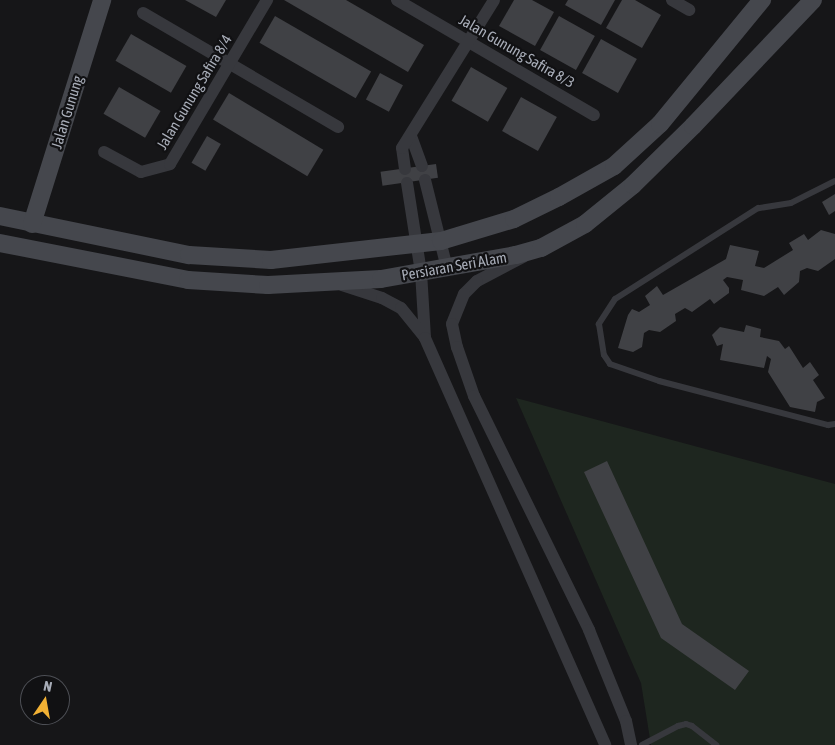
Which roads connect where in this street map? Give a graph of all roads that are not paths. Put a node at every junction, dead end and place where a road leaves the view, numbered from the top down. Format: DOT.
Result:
graph roads {
  1 [pos="102,0"];
  2 [pos="267,0"];
  3 [pos="397,0"];
  4 [pos="494,0"];
  5 [pos="672,0"];
  6 [pos="762,0"];
  7 [pos="812,0"];
  8 [pos="689,10"];
  9 [pos="143,14"];
  10 [pos="469,42"];
  11 [pos="230,63"];
  12 [pos="594,115"];
  13 [pos="338,127"];
  14 [pos="411,136"];
  15 [pos="104,152"];
  16 [pos="422,166"];
  17 [pos="405,169"];
  18 [pos="835,181"];
  19 [pos="0,216"];
  20 [pos="32,224"];
  21 [pos="441,241"];
  22 [pos="0,243"];
  23 [pos="416,245"];
  24 [pos="541,248"];
  25 [pos="446,268"];
  26 [pos="421,272"];
  27 [pos="327,282"];
  28 [pos="425,338"];
  29 [pos="835,424"];
  30 [pos="606,745"];
  31 [pos="631,745"];
  32 [pos="642,745"];
  33 [pos="716,745"];
  1 -- 20 [label="main road, Jalan Gunung"];
  2 -- 11 [label="street, Jalan Gunung Safira 8/4"];
  3 -- 10 [label="street, Jalan Gunung Safira 8/3"];
  4 -- 10 [label="street"];
  5 -- 8 [label="street"];
  6 -- 21 [label="main road, Persiaran Seri Alam"];
  7 -- 24 [label="main road, Persiaran Seri Alam"];
  9 -- 11 [label="street"];
  10 -- 12 [label="street, Jalan Gunung Safira 8/3"];
  10 -- 14 [label="street"];
  11 -- 13 [label="street"];
  11 -- 15 [label="street, Jalan Gunung Safira 8/4"];
  14 -- 16 [label="street"];
  14 -- 17 [label="street"];
  18 -- 29 [label="lane"];
  19 -- 20 [label="main road, Persiaran Seri Alam"];
  20 -- 23 [label="main road, Persiaran Seri Alam"];
  21 -- 23 [label="main road, Persiaran Seri Alam"];
  21 -- 23 [label="street"];
  21 -- 25 [label="street"];
  22 -- 27 [label="main road, Persiaran Seri Alam"];
  23 -- 26 [label="street"];
  24 -- 25 [label="main road, Persiaran Seri Alam"];
  24 -- 31 [label="street"];
  25 -- 26 [label="main road, Persiaran Seri Alam"];
  26 -- 27 [label="main road, Persiaran Seri Alam"];
  26 -- 28 [label="street"];
  27 -- 28 [label="street"];
  28 -- 30 [label="street"];
  32 -- 33 [label="lane"];
}
